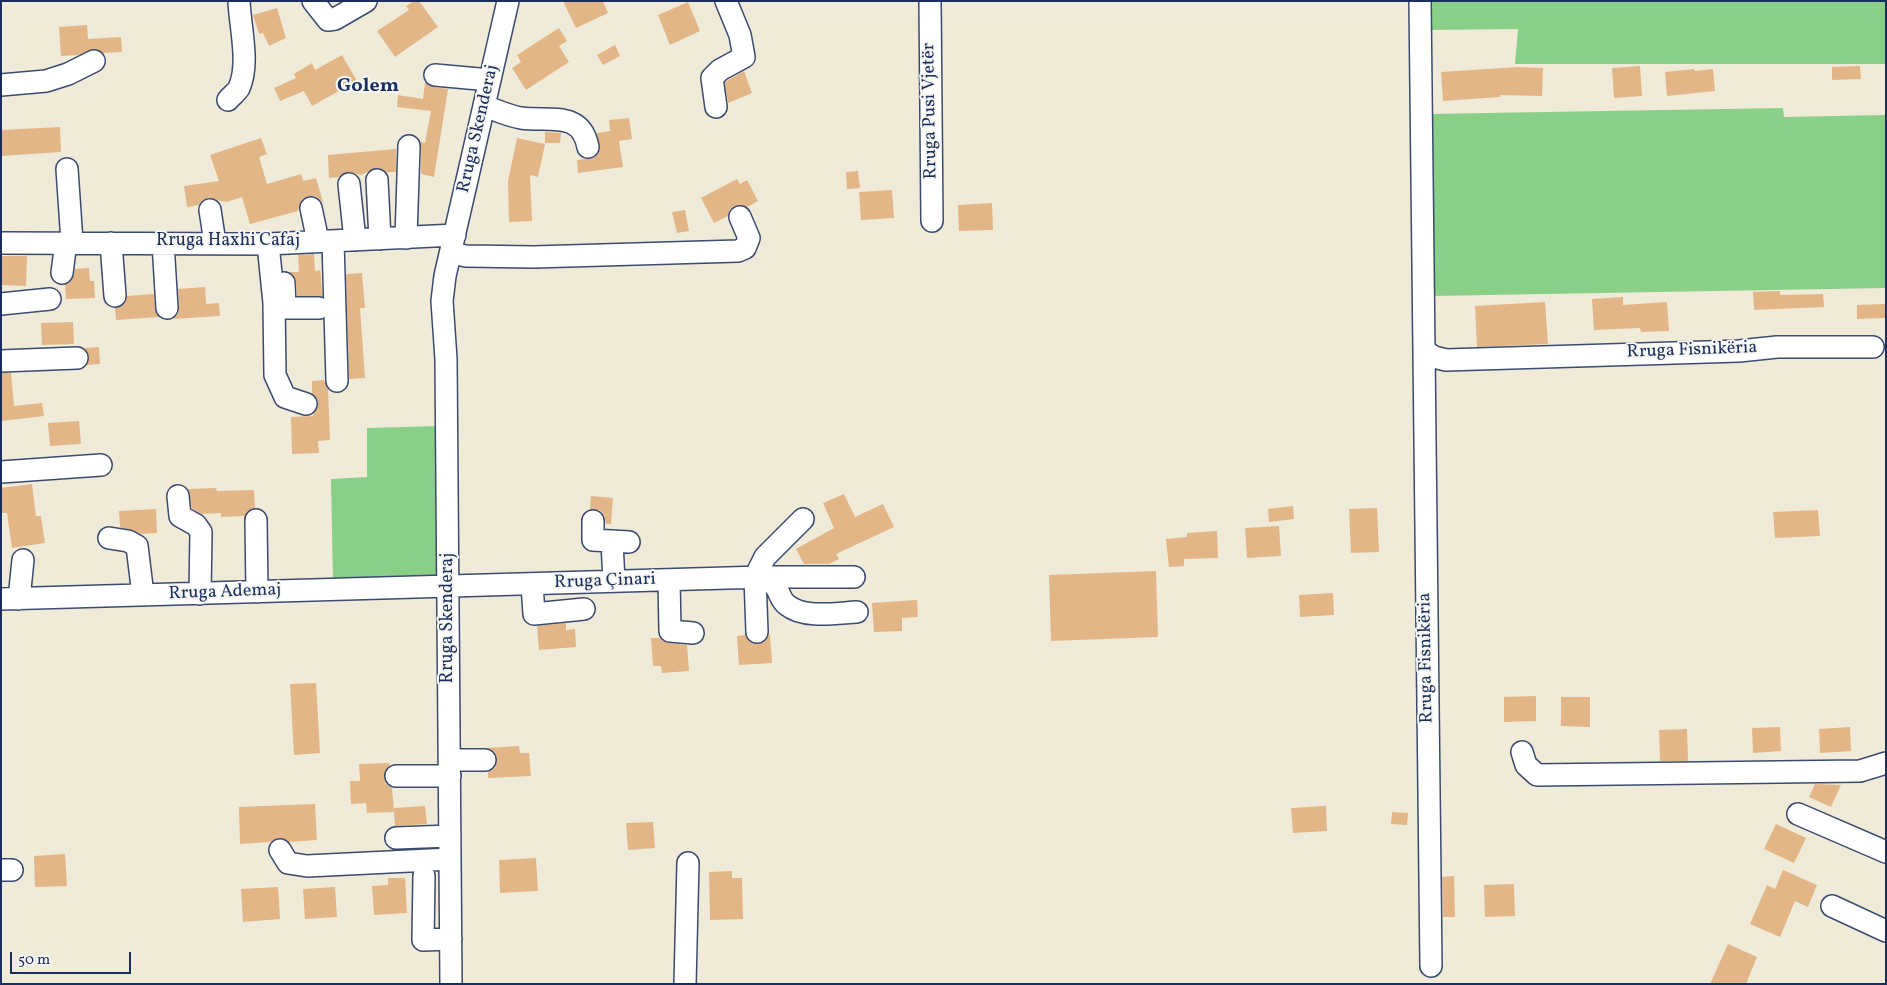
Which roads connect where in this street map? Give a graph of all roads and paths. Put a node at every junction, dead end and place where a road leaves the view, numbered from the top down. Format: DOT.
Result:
graph roads {
  1 [pos="239,1"];
  2 [pos="313,1"];
  3 [pos="366,1"];
  4 [pos="726,1"];
  5 [pos="930,1"];
  6 [pos="1420,1"];
  7 [pos="510,2"];
  8 [pos="94,61"];
  9 [pos="435,75"];
  10 [pos="490,80"];
  11 [pos="1,85"];
  12 [pos="228,100"];
  13 [pos="484,106"];
  14 [pos="716,107"];
  15 [pos="409,146"];
  16 [pos="588,147"];
  17 [pos="67,169"];
  18 [pos="377,180"];
  19 [pos="349,184"];
  20 [pos="311,208"];
  21 [pos="210,210"];
  22 [pos="740,217"];
  23 [pos="932,221"];
  24 [pos="406,238"];
  25 [pos="380,239"];
  26 [pos="355,240"];
  27 [pos="326,241"];
  28 [pos="69,242"];
  29 [pos="111,242"];
  30 [pos="1,243"];
  31 [pos="163,243"];
  32 [pos="215,244"];
  33 [pos="273,244"];
  34 [pos="453,245"];
  35 [pos="62,273"];
  36 [pos="115,296"];
  37 [pos="50,299"];
  38 [pos="1,304"];
  39 [pos="166,308"];
  40 [pos="319,308"];
  41 [pos="1874,347"];
  42 [pos="1424,350"];
  43 [pos="77,358"];
  44 [pos="1,361"];
  45 [pos="337,381"];
  46 [pos="306,404"];
  47 [pos="101,464"];
  48 [pos="1,472"];
  49 [pos="178,496"];
  50 [pos="803,518"];
  51 [pos="256,520"];
  52 [pos="593,521"];
  53 [pos="109,538"];
  54 [pos="23,560"];
  55 [pos="758,577"];
  56 [pos="854,577"];
  57 [pos="670,580"];
  58 [pos="614,581"];
  59 [pos="532,584"];
  60 [pos="449,586"];
  61 [pos="257,592"];
  62 [pos="200,594"];
  63 [pos="143,595"];
  64 [pos="10,599"];
  65 [pos="584,609"];
  66 [pos="857,612"];
  67 [pos="757,632"];
  68 [pos="693,633"];
  69 [pos="1522,752"];
  70 [pos="485,760"];
  71 [pos="1886,763"];
  72 [pos="450,768"];
  73 [pos="396,776"];
  74 [pos="435,806"];
  75 [pos="1798,814"];
  76 [pos="443,836"];
  77 [pos="396,838"];
  78 [pos="280,850"];
  79 [pos="1886,852"];
  80 [pos="450,859"];
  81 [pos="688,863"];
  82 [pos="424,876"];
  83 [pos="1832,906"];
  84 [pos="1886,931"];
  85 [pos="451,939"];
  86 [pos="1431,966"];
  87 [pos="451,984"];
  88 [pos="685,984"];
  1 -- 12 [label="street"];
  2 -- 3 [label="street"];
  4 -- 14 [label="street"];
  5 -- 23 [label="street, Rruga Pusi Vjetër"];
  6 -- 42 [label="street, Rruga Fisnikëria"];
  7 -- 10 [label="street, Rruga Skenderaj"];
  8 -- 11 [label="street"];
  9 -- 10 [label="street"];
  10 -- 13 [label="street, Rruga Skenderaj"];
  13 -- 16 [label="street"];
  13 -- 34 [label="street, Rruga Skenderaj"];
  15 -- 24 [label="street"];
  17 -- 28 [label="street"];
  18 -- 25 [label="street"];
  19 -- 26 [label="street"];
  20 -- 27 [label="street"];
  21 -- 32 [label="street"];
  22 -- 34 [label="street"];
  24 -- 25 [label="street, Rruga Haxhi Cafaj"];
  24 -- 34 [label="street, Rruga Haxhi Cafaj"];
  25 -- 26 [label="street, Rruga Haxhi Cafaj"];
  26 -- 27 [label="street, Rruga Haxhi Cafaj"];
  27 -- 33 [label="street, Rruga Haxhi Cafaj"];
  27 -- 45 [label="street"];
  28 -- 29 [label="street, Rruga Haxhi Cafaj"];
  28 -- 30 [label="street, Rruga Haxhi Cafaj"];
  28 -- 35 [label="street"];
  29 -- 31 [label="street, Rruga Haxhi Cafaj"];
  29 -- 36 [label="street"];
  31 -- 32 [label="street, Rruga Haxhi Cafaj"];
  31 -- 39 [label="street"];
  32 -- 33 [label="street, Rruga Haxhi Cafaj"];
  33 -- 40 [label="street"];
  33 -- 46 [label="street"];
  34 -- 60 [label="street, Rruga Skenderaj"];
  37 -- 38 [label="street"];
  41 -- 42 [label="street, Rruga Fisnikëria"];
  42 -- 86 [label="street, Rruga Fisnikëria"];
  43 -- 44 [label="street"];
  47 -- 48 [label="street"];
  49 -- 62 [label="street"];
  50 -- 55 [label="street"];
  51 -- 61 [label="street"];
  52 -- 58 [label="street"];
  53 -- 63 [label="street"];
  54 -- 64 [label="street"];
  55 -- 56 [label="street, Rruga Çinari"];
  55 -- 57 [label="street, Rruga Çinari"];
  55 -- 66 [label="street"];
  55 -- 67 [label="street"];
  57 -- 58 [label="street, Rruga Çinari"];
  57 -- 68 [label="street"];
  58 -- 59 [label="street, Rruga Çinari"];
  59 -- 60 [label="street, Rruga Çinari"];
  59 -- 65 [label="street"];
  60 -- 61 [label="street, Rruga Ademaj"];
  60 -- 72 [label="street, Rruga Skenderaj"];
  61 -- 62 [label="street, Rruga Ademaj"];
  62 -- 63 [label="street, Rruga Ademaj"];
  63 -- 64 [label="street, Rruga Ademaj"];
  69 -- 71 [label="street"];
  70 -- 72 [label="street"];
  72 -- 73 [label="street"];
  72 -- 76 [label="street, Rruga Skenderaj"];
  74 -- 76 [label="street"];
  75 -- 79 [label="street"];
  76 -- 77 [label="street"];
  76 -- 80 [label="street, Rruga Skenderaj"];
  78 -- 80 [label="street"];
  80 -- 85 [label="street, Rruga Skenderaj"];
  81 -- 88 [label="street"];
  82 -- 85 [label="street"];
  83 -- 84 [label="street"];
  85 -- 87 [label="street, Rruga Skenderaj"];
}
